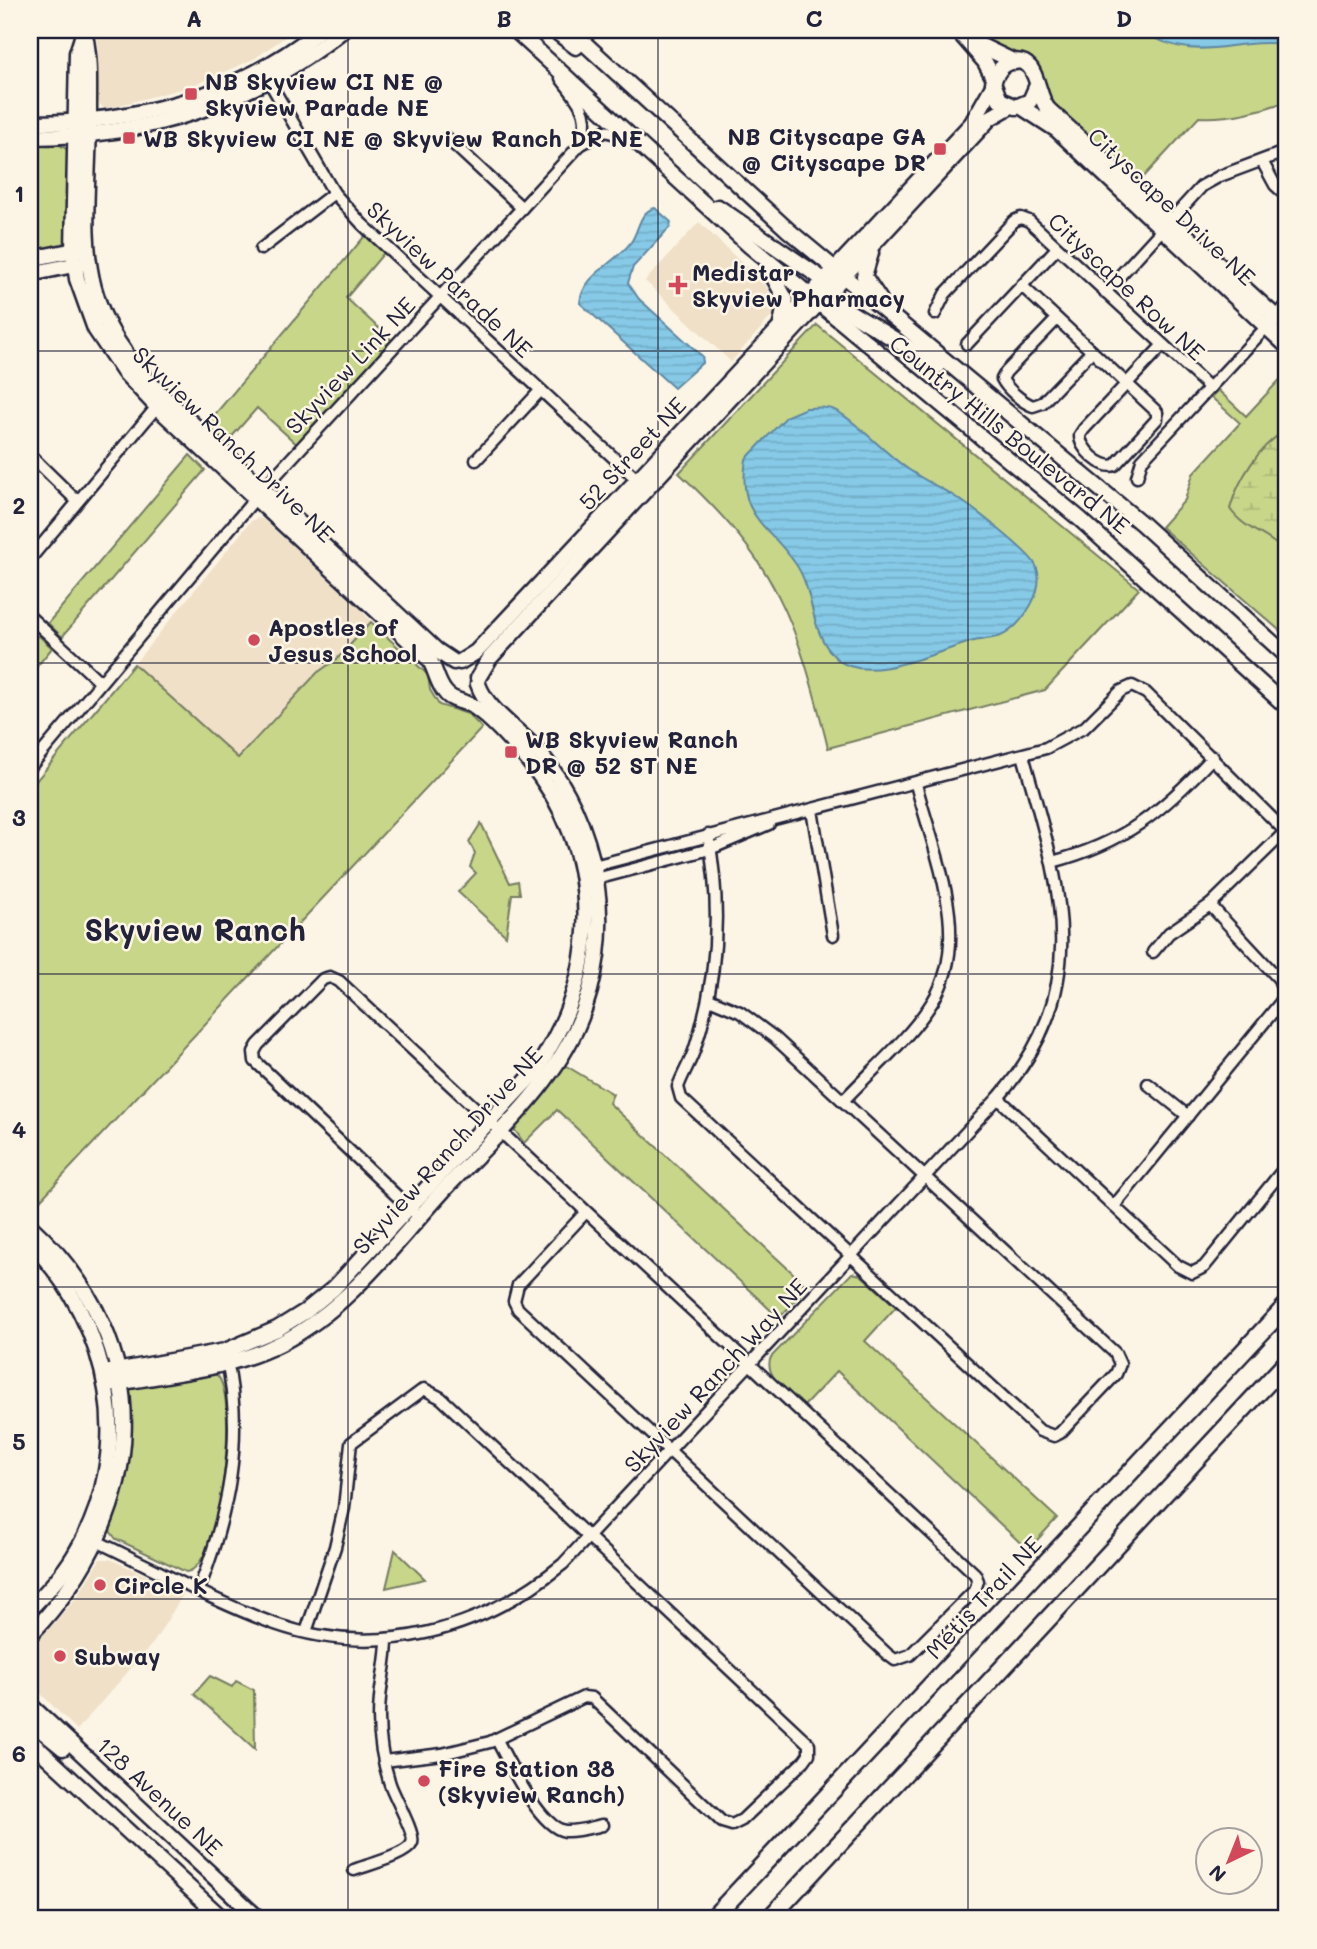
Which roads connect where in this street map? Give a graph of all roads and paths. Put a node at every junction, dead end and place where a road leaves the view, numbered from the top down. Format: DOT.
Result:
graph roads {
  1 [pos="320,30"];
  2 [pos="343,30"];
  3 [pos="515,30"];
  4 [pos="554,30"];
  5 [pos="570,30"];
  6 [pos="957,30"];
  7 [pos="84,31"];
  8 [pos="968,40"];
  9 [pos="548,61"];
  10 [pos="1015,62"];
  11 [pos="265,74"];
  12 [pos="994,83"];
  13 [pos="1037,85"];
  14 [pos="1015,106"];
  15 [pos="660,113"];
  16 [pos="30,123"];
  17 [pos="82,129"];
  18 [pos="30,137"];
  19 [pos="447,138"];
  20 [pos="634,140"];
  21 [pos="580,145"];
  22 [pos="1287,151"];
  23 [pos="1262,161"];
  24 [pos="674,177"];
  25 [pos="334,192"];
  26 [pos="1287,196"];
  27 [pos="522,208"];
  28 [pos="1166,224"];
  29 [pos="877,243"];
  30 [pos="750,246"];
  31 [pos="1057,248"];
  32 [pos="261,249"];
  33 [pos="80,257"];
  34 [pos="30,259"];
  35 [pos="30,274"];
  36 [pos="833,276"];
  37 [pos="1022,286"];
  38 [pos="1105,292"];
  39 [pos="439,297"];
  40 [pos="817,300"];
  41 [pos="1287,305"];
  42 [pos="935,314"];
  43 [pos="1057,319"];
  44 [pos="1271,322"];
  45 [pos="1287,327"];
  46 [pos="780,328"];
  47 [pos="912,334"];
  48 [pos="967,344"];
  49 [pos="1163,345"];
  50 [pos="1287,346"];
  51 [pos="1092,351"];
  52 [pos="1127,383"];
  53 [pos="1210,388"];
  54 [pos="540,390"];
  55 [pos="984,394"];
  56 [pos="161,403"];
  57 [pos="30,455"];
  58 [pos="476,460"];
  59 [pos="1137,477"];
  60 [pos="643,485"];
  61 [pos="259,494"];
  62 [pos="77,501"];
  63 [pos="30,559"];
  64 [pos="30,617"];
  65 [pos="1287,656"];
  66 [pos="457,662"];
  67 [pos="440,681"];
  68 [pos="478,681"];
  69 [pos="100,682"];
  70 [pos="459,700"];
  71 [pos="1287,707"];
  72 [pos="1023,755"];
  73 [pos="1213,757"];
  74 [pos="30,767"];
  75 [pos="916,783"];
  76 [pos="812,810"];
  77 [pos="776,821"];
  78 [pos="1287,832"];
  79 [pos="708,835"];
  80 [pos="710,849"];
  81 [pos="1052,862"];
  82 [pos="590,873"];
  83 [pos="1210,905"];
  84 [pos="833,936"];
  85 [pos="1153,952"];
  86 [pos="709,999"];
  87 [pos="1148,1084"];
  88 [pos="998,1098"];
  89 [pos="843,1101"];
  90 [pos="1188,1116"];
  91 [pos="495,1126"];
  92 [pos="1287,1165"];
  93 [pos="925,1176"];
  94 [pos="1114,1206"];
  95 [pos="586,1212"];
  96 [pos="414,1213"];
  97 [pos="30,1226"];
  98 [pos="30,1242"];
  99 [pos="851,1255"];
  100 [pos="1287,1299"];
  101 [pos="1287,1305"];
  102 [pos="225,1351"];
  103 [pos="1287,1362"];
  104 [pos="751,1365"];
  105 [pos="228,1366"];
  106 [pos="113,1377"];
  107 [pos="1217,1381"];
  108 [pos="671,1450"];
  109 [pos="591,1537"];
  110 [pos="91,1539"];
  111 [pos="63,1572"];
  112 [pos="199,1589"];
  113 [pos="30,1609"];
  114 [pos="30,1618"];
  115 [pos="306,1632"];
  116 [pos="30,1635"];
  117 [pos="387,1639"];
  118 [pos="30,1695"];
  119 [pos="30,1705"];
  120 [pos="30,1720"];
  121 [pos="60,1733"];
  122 [pos="497,1740"];
  123 [pos="30,1741"];
  124 [pos="384,1761"];
  125 [pos="603,1825"];
  126 [pos="166,1833"];
  127 [pos="354,1870"];
  128 [pos="223,1919"];
  129 [pos="259,1919"];
  130 [pos="712,1919"];
  131 [pos="769,1919"];
  1 -- 11 [label="street"];
  2 -- 11 [label="street"];
  3 -- 9 [label="street, Country Hills Boulevard NE"];
  4 -- 15 [label="street"];
  5 -- 15 [label="street, Country Hills Boulevard NE"];
  6 -- 8 [label="street"];
  7 -- 17 [label="street, Skyview Ranch Drive NE"];
  8 -- 10 [label="street"];
  8 -- 12 [label="street"];
  9 -- 20 [label="street, Country Hills Boulevard NE"];
  9 -- 21 [label="street"];
  10 -- 12 [label="street"];
  10 -- 13 [label="street"];
  11 -- 17 [label="street"];
  11 -- 25 [label="street, Skyview Parade NE"];
  12 -- 14 [label="street"];
  12 -- 36 [label="street"];
  13 -- 14 [label="street"];
  13 -- 28 [label="street, Cityscape Drive NE"];
  14 -- 28 [label="street, Cityscape Drive NE"];
  14 -- 29 [label="street"];
  15 -- 36 [label="street, Country Hills Boulevard NE"];
  16 -- 17 [label="street"];
  17 -- 18 [label="street"];
  17 -- 33 [label="street, Skyview Ranch Drive NE"];
  19 -- 27 [label="street"];
  20 -- 21 [label="street, Skyview Link NE"];
  20 -- 24 [label="street, Country Hills Boulevard NE"];
  21 -- 27 [label="street, Skyview Link NE"];
  22 -- 23 [label="street"];
  23 -- 26 [label="street"];
  23 -- 28 [label="street"];
  24 -- 30 [label="street, Country Hills Boulevard NE"];
  24 -- 36 [label="street"];
  25 -- 32 [label="street"];
  25 -- 39 [label="street, Skyview Parade NE"];
  27 -- 39 [label="street, Skyview Link NE"];
  28 -- 38 [label="street"];
  28 -- 44 [label="street, Cityscape Drive NE"];
  29 -- 36 [label="street"];
  29 -- 47 [label="street"];
  30 -- 40 [label="street, Country Hills Boulevard NE"];
  30 -- 46 [label="street"];
  31 -- 37 [label="street"];
  31 -- 38 [label="street, Cityscape Row NE"];
  31 -- 42 [label="street, Cityscape Row NE"];
  33 -- 34 [label="street"];
  33 -- 35 [label="street"];
  33 -- 56 [label="street, Skyview Ranch Drive NE"];
  36 -- 40 [label="street"];
  36 -- 47 [label="street, Country Hills Boulevard NE"];
  37 -- 43 [label="street"];
  37 -- 48 [label="street"];
  38 -- 49 [label="street, Cityscape Row NE"];
  39 -- 54 [label="street, Skyview Parade NE"];
  39 -- 61 [label="street, Skyview Link NE"];
  40 -- 46 [label="street, 52 Street NE"];
  40 -- 55 [label="street"];
  40 -- 60 [label="street, 52 Street NE"];
  40 -- 71 [label="street, Country Hills Boulevard NE"];
  41 -- 44 [label="street"];
  43 -- 51 [label="street"];
  43 -- 51 [label="street"];
  44 -- 45 [label="street, Cityscape Drive NE"];
  44 -- 50 [label="street, Cityscape Drive NE"];
  44 -- 53 [label="street"];
  46 -- 60 [label="street, 52 Street NE"];
  47 -- 55 [label="street, Country Hills Boulevard NE"];
  49 -- 52 [label="street"];
  49 -- 53 [label="street, Cityscape Row NE"];
  51 -- 52 [label="street"];
  52 -- 52 [label="street"];
  53 -- 59 [label="street"];
  54 -- 58 [label="street"];
  54 -- 60 [label="street, Skyview Parade NE"];
  55 -- 65 [label="street, Country Hills Boulevard NE"];
  56 -- 61 [label="street, Skyview Ranch Drive NE"];
  56 -- 62 [label="street"];
  57 -- 62 [label="street"];
  60 -- 66 [label="street, 52 Street NE"];
  60 -- 68 [label="street, 52 Street NE"];
  61 -- 66 [label="street, Skyview Ranch Drive NE"];
  61 -- 67 [label="street, Skyview Ranch Drive NE"];
  61 -- 69 [label="street, Skyview Link NE"];
  62 -- 63 [label="street"];
  64 -- 69 [label="street"];
  66 -- 67 [label="street"];
  66 -- 68 [label="street"];
  67 -- 70 [label="street"];
  68 -- 70 [label="street"];
  68 -- 82 [label="street, Skyview Ranch Drive NE"];
  69 -- 74 [label="street, Skyview Link NE"];
  70 -- 82 [label="street, Skyview Ranch Drive NE"];
  72 -- 73 [label="street"];
  72 -- 75 [label="street"];
  72 -- 81 [label="street, Skyview Ranch Way NE"];
  73 -- 78 [label="street"];
  73 -- 81 [label="street"];
  75 -- 76 [label="street"];
  75 -- 89 [label="street"];
  76 -- 77 [label="street"];
  76 -- 84 [label="street"];
  77 -- 79 [label="street"];
  77 -- 80 [label="street"];
  78 -- 83 [label="street"];
  79 -- 80 [label="street"];
  79 -- 82 [label="street"];
  80 -- 82 [label="street"];
  80 -- 86 [label="street"];
  81 -- 88 [label="street, Skyview Ranch Way NE"];
  82 -- 91 [label="street, Skyview Ranch Drive NE"];
  83 -- 85 [label="street"];
  83 -- 90 [label="street"];
  86 -- 89 [label="street"];
  86 -- 99 [label="street"];
  87 -- 90 [label="street"];
  88 -- 93 [label="street, Skyview Ranch Way NE"];
  88 -- 94 [label="street"];
  89 -- 93 [label="street"];
  90 -- 94 [label="street"];
  91 -- 95 [label="street"];
  91 -- 96 [label="street, Skyview Ranch Drive NE"];
  91 -- 96 [label="street"];
  92 -- 94 [label="street"];
  93 -- 99 [label="street, Skyview Ranch Way NE"];
  93 -- 99 [label="street"];
  95 -- 104 [label="street"];
  95 -- 108 [label="street"];
  96 -- 102 [label="street, Skyview Ranch Drive NE"];
  96 -- 105 [label="street, Skyview Ranch Drive NE"];
  97 -- 106 [label="street"];
  98 -- 106 [label="street"];
  99 -- 104 [label="street, Skyview Ranch Way NE"];
  100 -- 107 [label="main road"];
  101 -- 107 [label="main road, Métis Trail NE"];
  102 -- 105 [label="street"];
  102 -- 106 [label="street, Skyview Ranch Drive NE"];
  103 -- 131 [label="main road"];
  104 -- 108 [label="street, Skyview Ranch Way NE"];
  104 -- 108 [label="street"];
  105 -- 106 [label="street, Skyview Ranch Drive NE"];
  105 -- 112 [label="street"];
  106 -- 110 [label="street"];
  107 -- 130 [label="main road, Métis Trail NE"];
  108 -- 109 [label="street, Skyview Ranch Way NE"];
  109 -- 115 [label="street"];
  109 -- 117 [label="street, Skyview Ranch Way NE"];
  109 -- 122 [label="street"];
  110 -- 111 [label="street"];
  110 -- 112 [label="street, Skyview Ranch Way NE"];
  110 -- 116 [label="street"];
  111 -- 113 [label="street"];
  111 -- 114 [label="street"];
  112 -- 115 [label="street, Skyview Ranch Way NE"];
  115 -- 117 [label="street, Skyview Ranch Way NE"];
  117 -- 124 [label="street"];
  118 -- 121 [label="street"];
  119 -- 121 [label="street, 128 Avenue NE"];
  120 -- 126 [label="street"];
  121 -- 126 [label="street, 128 Avenue NE"];
  122 -- 124 [label="street"];
  122 -- 125 [label="street"];
  123 -- 128 [label="street, 128 Avenue NE"];
  124 -- 127 [label="street"];
  126 -- 129 [label="street, 128 Avenue NE"];
}
